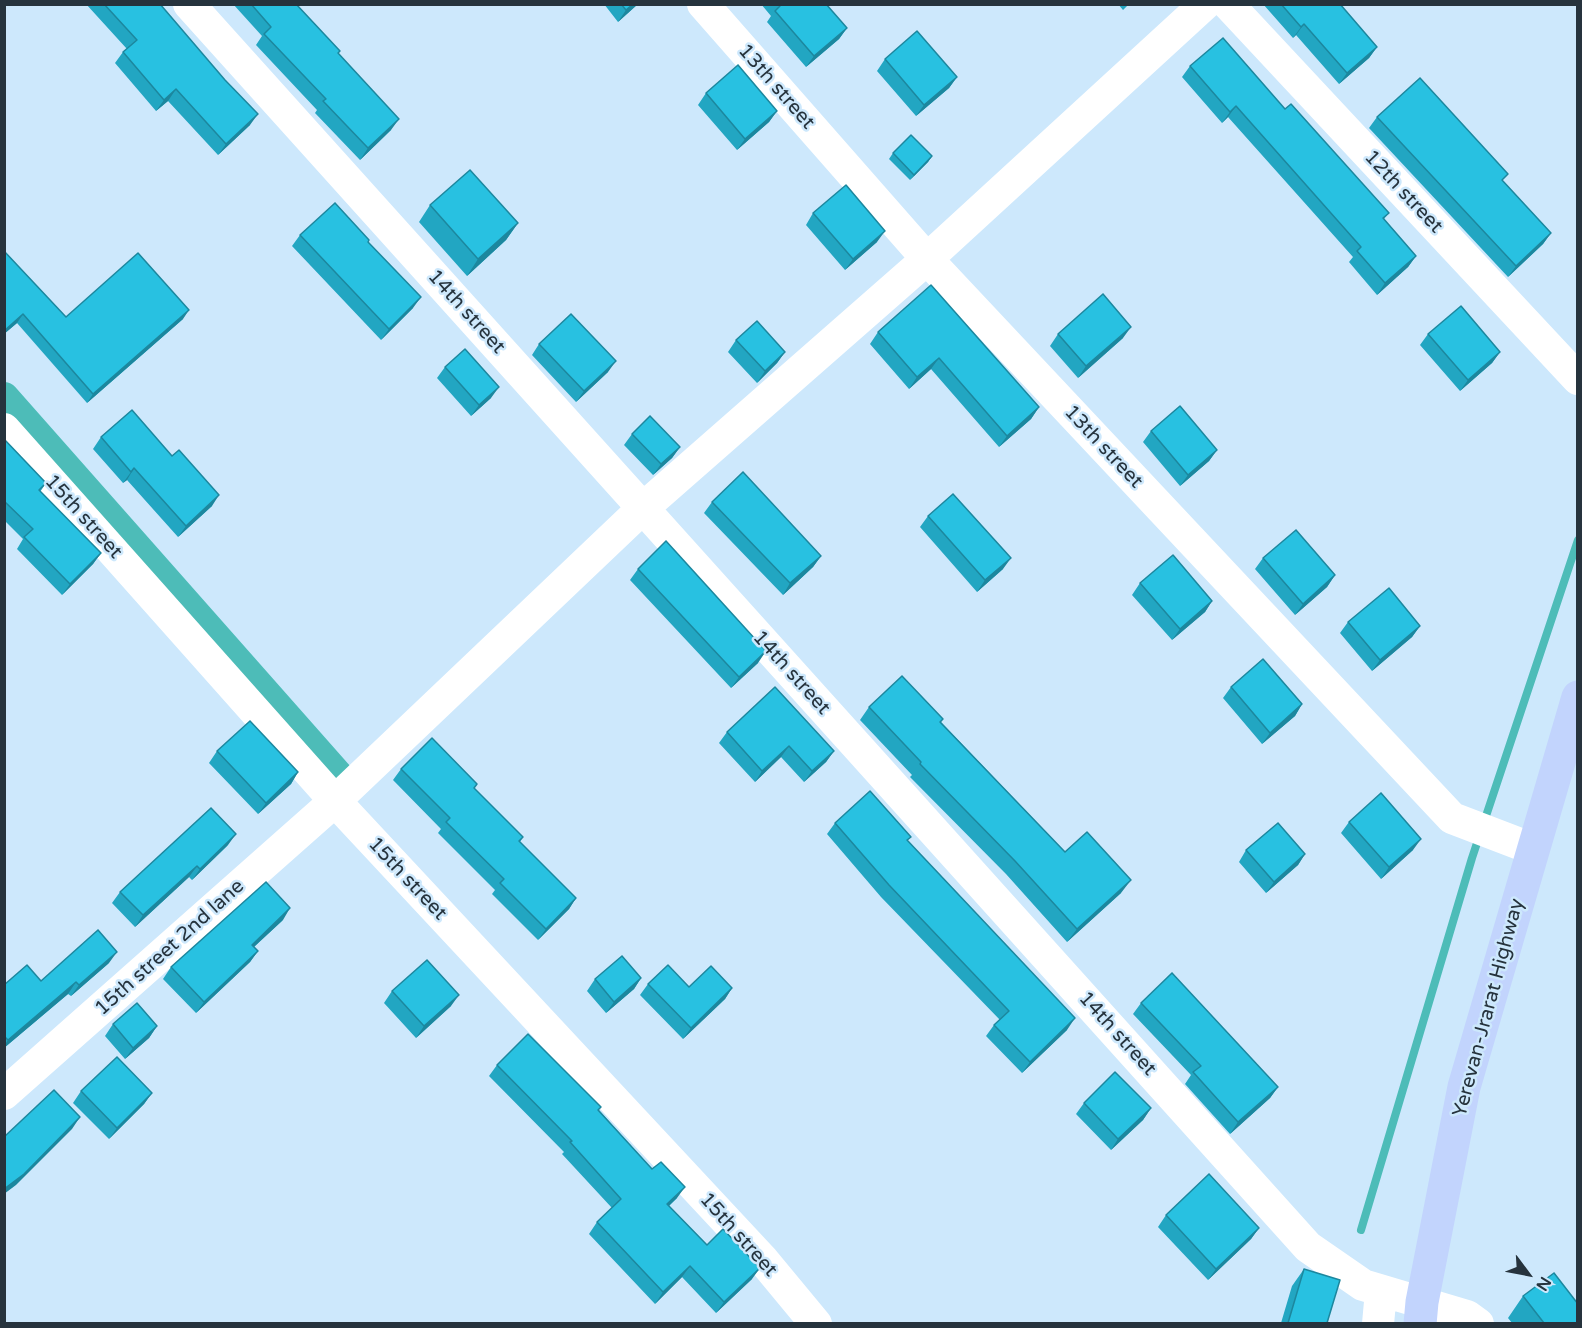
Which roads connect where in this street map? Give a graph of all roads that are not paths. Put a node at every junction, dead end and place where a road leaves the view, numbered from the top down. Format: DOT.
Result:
graph roads {
  1 [pos="189,4"];
  2 [pos="703,4"];
  3 [pos="1205,4"];
  4 [pos="1228,4"];
  5 [pos="927,259"];
  6 [pos="1578,379"];
  7 [pos="4,429"];
  8 [pos="642,509"];
  9 [pos="1578,697"];
  10 [pos="335,801"];
  11 [pos="1533,849"];
  12 [pos="4,1094"];
  13 [pos="1381,1290"];
  14 [pos="1421,1313"];
  15 [pos="816,1323"];
  16 [pos="1377,1323"];
  17 [pos="1478,1323"];
  1 -- 8 [label="street, 14th street"];
  2 -- 5 [label="street, 13th street"];
  3 -- 5 [label="street, 15th street 2nd lane"];
  4 -- 6 [label="street, 12th street"];
  5 -- 8 [label="street, 15th street 2nd lane"];
  5 -- 11 [label="street, 13th street"];
  7 -- 10 [label="street, 15th street"];
  8 -- 10 [label="street, 15th street 2nd lane"];
  8 -- 13 [label="street, 14th street"];
  9 -- 11 [label="main road, Yerevan-Jrarat Highway"];
  10 -- 12 [label="street, 15th street 2nd lane"];
  10 -- 15 [label="street, 15th street"];
  11 -- 14 [label="main road, Yerevan-Jrarat Highway"];
  13 -- 14 [label="street, 14th street"];
  13 -- 16 [label="street"];
  14 -- 17 [label="street, 14th street"];
}
